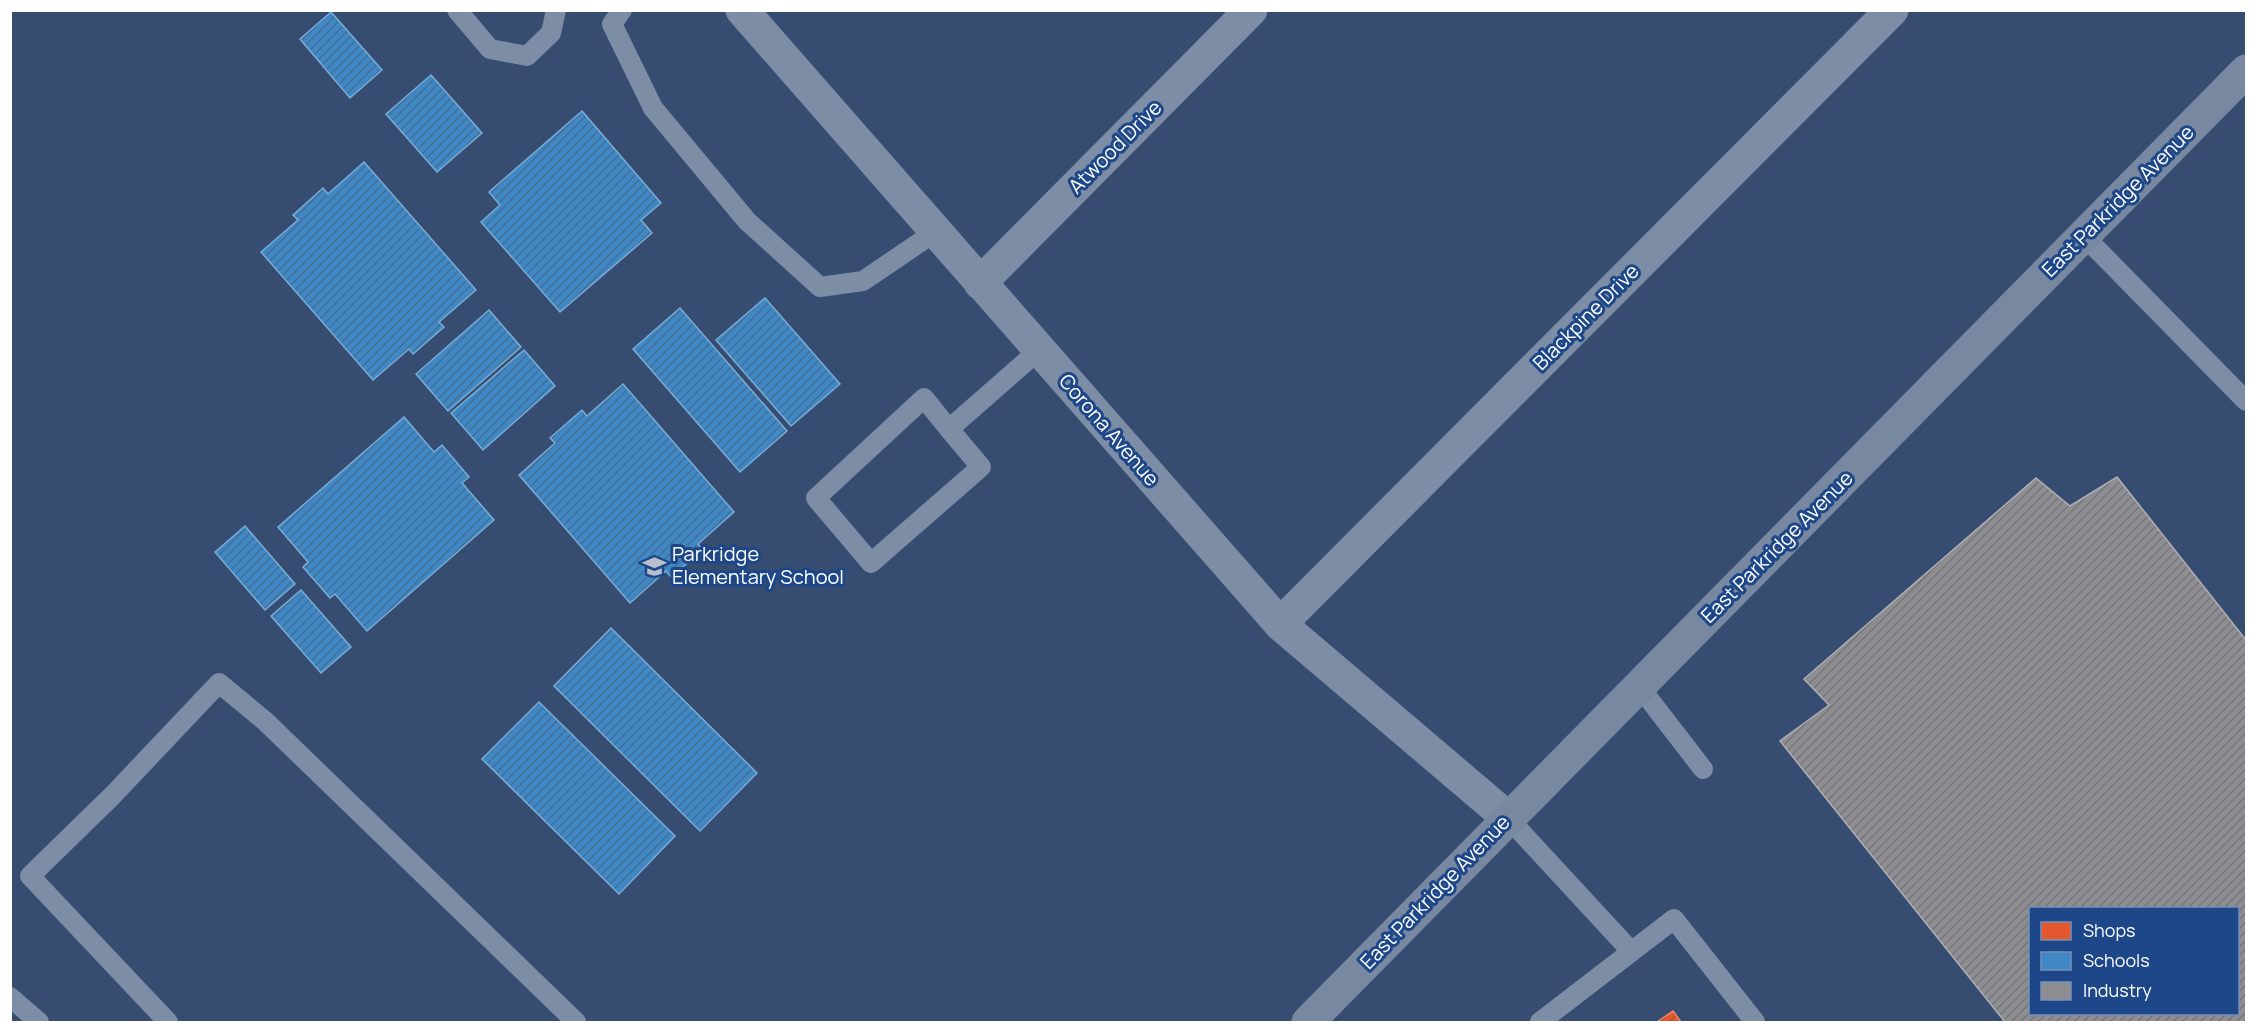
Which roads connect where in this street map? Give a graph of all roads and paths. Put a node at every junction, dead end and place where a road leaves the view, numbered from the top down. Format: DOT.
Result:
graph roads {
  1 [pos="457,10"];
  2 [pos="556,10"];
  3 [pos="622,10"];
  4 [pos="742,10"];
  5 [pos="1251,10"];
  6 [pos="1892,10"];
  7 [pos="2247,71"];
  8 [pos="935,232"];
  9 [pos="2084,236"];
  10 [pos="980,283"];
  11 [pos="1039,350"];
  12 [pos="2247,401"];
  13 [pos="949,429"];
  14 [pos="1281,624"];
  15 [pos="1639,686"];
  16 [pos="1703,769"];
  17 [pos="1508,818"];
  18 [pos="1631,951"];
  19 [pos="10,998"];
  20 [pos="39,1023"];
  21 [pos="168,1023"];
  22 [pos="576,1023"];
  23 [pos="1308,1023"];
  24 [pos="1540,1023"];
  25 [pos="1755,1023"];
  1 -- 2 [label="lane"];
  3 -- 8 [label="lane"];
  4 -- 8 [label="street, Corona Avenue"];
  5 -- 10 [label="street, Atwood Drive"];
  6 -- 14 [label="street, Blackpine Drive"];
  7 -- 9 [label="main road, East Parkridge Avenue"];
  8 -- 10 [label="street, Corona Avenue"];
  9 -- 12 [label="lane"];
  9 -- 15 [label="main road, East Parkridge Avenue"];
  10 -- 11 [label="street, Corona Avenue"];
  11 -- 13 [label="lane"];
  11 -- 14 [label="street, Corona Avenue"];
  13 -- 13 [label="lane"];
  14 -- 17 [label="street, Corona Avenue"];
  15 -- 16 [label="lane"];
  15 -- 17 [label="main road, East Parkridge Avenue"];
  17 -- 18 [label="lane"];
  17 -- 23 [label="main road, East Parkridge Avenue"];
  18 -- 24 [label="lane"];
  18 -- 25 [label="lane"];
  19 -- 20 [label="lane"];
  21 -- 22 [label="lane"];
}
